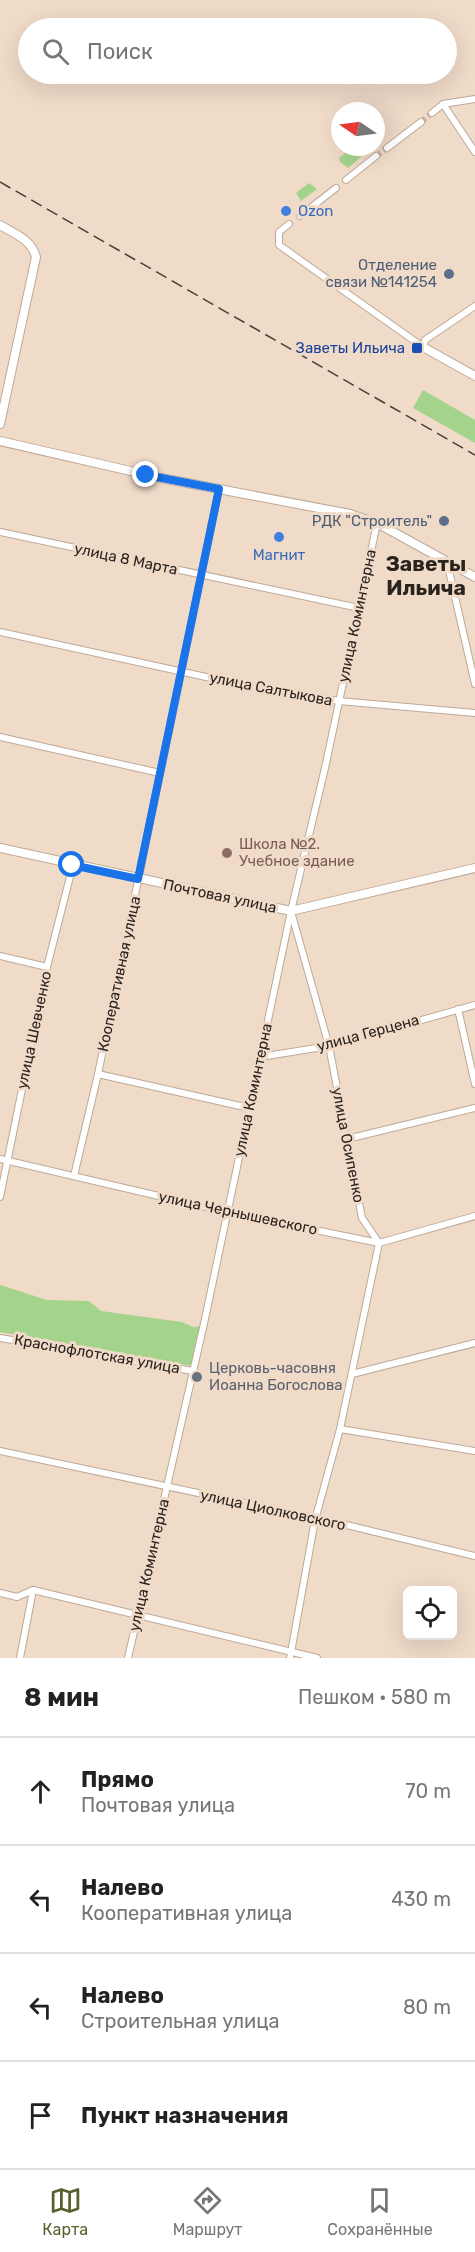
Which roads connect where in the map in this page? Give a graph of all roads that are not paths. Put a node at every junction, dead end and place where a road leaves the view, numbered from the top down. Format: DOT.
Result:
graph roads {
  1 [pos="475,99"];
  2 [pos="443,104"];
  3 [pos="432,113"];
  4 [pos="421,122"];
  5 [pos="387,148"];
  6 [pos="475,152"];
  7 [pos="376,156"];
  8 [pos="346,180"];
  9 [pos="336,188"];
  10 [pos="300,216"];
  11 [pos="289,224"];
  12 [pos="0,225"];
  13 [pos="475,306"];
  14 [pos="423,347"];
  15 [pos="475,376"];
  16 [pos="0,424"];
  17 [pos="0,441"];
  18 [pos="219,489"];
  19 [pos="377,523"];
  20 [pos="0,532"];
  21 [pos="447,561"];
  22 [pos="200,575"];
  23 [pos="475,577"];
  24 [pos="358,608"];
  25 [pos="0,632"];
  26 [pos="181,671"];
  27 [pos="475,684"];
  28 [pos="339,701"];
  29 [pos="475,712"];
  30 [pos="0,737"];
  31 [pos="160,773"];
  32 [pos="0,849"];
  33 [pos="72,865"];
  34 [pos="475,868"];
  35 [pos="138,879"];
  36 [pos="291,911"];
  37 [pos="0,956"];
  38 [pos="47,967"];
  39 [pos="475,1005"];
  40 [pos="458,1009"];
  41 [pos="328,1046"];
  42 [pos="260,1057"];
  43 [pos="98,1074"];
  44 [pos="475,1084"];
  45 [pos="249,1108"];
  46 [pos="475,1108"];
  47 [pos="347,1139"];
  48 [pos="4,1160"];
  49 [pos="74,1176"];
  50 [pos="0,1197"];
  51 [pos="227,1212"];
  52 [pos="475,1216"];
  53 [pos="379,1243"];
  54 [pos="0,1338"];
  55 [pos="475,1343"];
  56 [pos="193,1371"];
  57 [pos="352,1374"];
  58 [pos="340,1429"];
  59 [pos="0,1451"];
  60 [pos="475,1451"];
  61 [pos="167,1488"];
  62 [pos="315,1520"];
  63 [pos="475,1556"];
  64 [pos="33,1590"];
  65 [pos="0,1593"];
  66 [pos="138,1614"];
  67 [pos="290,1655"];
  68 [pos="20,1658"];
  69 [pos="128,1658"];
  70 [pos="316,1658"];
  1 -- 2 [label="street"];
  2 -- 3 [label="street"];
  2 -- 6 [label="street"];
  4 -- 5 [label="street"];
  7 -- 8 [label="street"];
  9 -- 10 [label="street"];
  11 -- 14 [label="street"];
  12 -- 16 [label="street"];
  13 -- 14 [label="street"];
  14 -- 15 [label="street"];
  17 -- 18 [label="street"];
  18 -- 19 [label="street"];
  18 -- 22 [label="street, Кооперативная улица"];
  19 -- 21 [label="street"];
  19 -- 24 [label="street, улица Коминтерна"];
  20 -- 22 [label="street, улица 8 Марта"];
  21 -- 23 [label="street"];
  21 -- 27 [label="street"];
  22 -- 24 [label="street, улица 8 Марта"];
  22 -- 26 [label="street, Кооперативная улица"];
  24 -- 28 [label="street, улица Коминтерна"];
  25 -- 26 [label="street, улица Салтыкова"];
  26 -- 28 [label="street, улица Салтыкова"];
  26 -- 31 [label="street, Кооперативная улица"];
  28 -- 29 [label="street, улица Салтыкова"];
  28 -- 36 [label="street, улица Коминтерна"];
  30 -- 31 [label="street"];
  31 -- 35 [label="street, Кооперативная улица"];
  32 -- 33 [label="street, Почтовая улица"];
  33 -- 35 [label="street, Почтовая улица"];
  33 -- 38 [label="street, улица Шевченко"];
  34 -- 36 [label="street, Почтовая улица"];
  35 -- 36 [label="street, Почтовая улица"];
  35 -- 43 [label="street, Кооперативная улица"];
  36 -- 41 [label="street, улица Осипенко"];
  36 -- 42 [label="street, улица Коминтерна"];
  37 -- 38 [label="street"];
  38 -- 48 [label="street, улица Шевченко"];
  39 -- 40 [label="street, улица Герцена"];
  40 -- 41 [label="street, улица Герцена"];
  40 -- 44 [label="street"];
  41 -- 42 [label="street, улица Герцена"];
  41 -- 47 [label="street, улица Осипенко"];
  42 -- 45 [label="street, улица Коминтерна"];
  43 -- 45 [label="street"];
  43 -- 49 [label="street, Кооперативная улица"];
  45 -- 51 [label="street, улица Коминтерна"];
  46 -- 47 [label="street"];
  47 -- 53 [label="street, улица Осипенко"];
  48 -- 49 [label="street, улица Чернышевского"];
  48 -- 50 [label="street, улица Шевченко"];
  49 -- 51 [label="street, улица Чернышевского"];
  51 -- 53 [label="street, улица Чернышевского"];
  51 -- 56 [label="street, улица Коминтерна"];
  52 -- 53 [label="street, улица Чернышевского"];
  53 -- 57 [label="street"];
  54 -- 56 [label="street, Краснофлотская улица"];
  55 -- 57 [label="street"];
  56 -- 61 [label="street, улица Коминтерна"];
  57 -- 58 [label="street"];
  58 -- 60 [label="street"];
  58 -- 62 [label="street"];
  59 -- 61 [label="street, улица Циолковского"];
  61 -- 62 [label="street, улица Циолковского"];
  61 -- 66 [label="street, улица Коминтерна"];
  62 -- 63 [label="street, улица Циолковского"];
  62 -- 67 [label="street"];
  64 -- 65 [label="street"];
  64 -- 66 [label="street"];
  64 -- 68 [label="street"];
  66 -- 67 [label="street"];
  66 -- 69 [label="street, улица Коминтерна"];
  67 -- 70 [label="street"];
}
